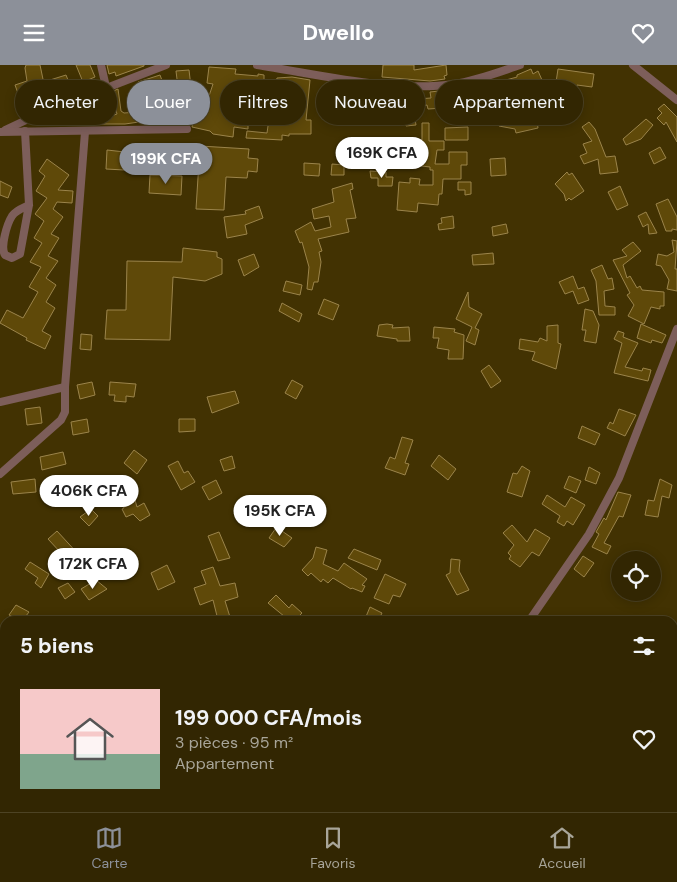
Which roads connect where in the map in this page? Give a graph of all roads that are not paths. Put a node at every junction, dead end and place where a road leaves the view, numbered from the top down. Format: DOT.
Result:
graph roads {
  1 [pos="101,65"];
  2 [pos="166,65"];
  3 [pos="257,65"];
  4 [pos="520,65"];
  5 [pos="633,65"];
  6 [pos="104,80"];
  7 [pos="117,83"];
  8 [pos="677,100"];
  9 [pos="17,125"];
  10 [pos="187,129"];
  11 [pos="25,131"];
  12 [pos="1,132"];
  13 [pos="85,132"];
  14 [pos="29,205"];
  15 [pos="677,329"];
  16 [pos="65,387"];
  17 [pos="0,402"];
  18 [pos="0,474"];
  19 [pos="532,616"];
  1 -- 6 [label="street"];
  2 -- 7 [label="street"];
  3 -- 4 [label="street"];
  5 -- 8 [label="street"];
  9 -- 12 [label="street"];
  10 -- 13 [label="street"];
  11 -- 12 [label="street"];
  11 -- 13 [label="street"];
  11 -- 14 [label="street"];
  13 -- 16 [label="street"];
  14 -- 14 [label="street"];
  15 -- 19 [label="street"];
  16 -- 17 [label="street"];
  16 -- 18 [label="street"];
}
